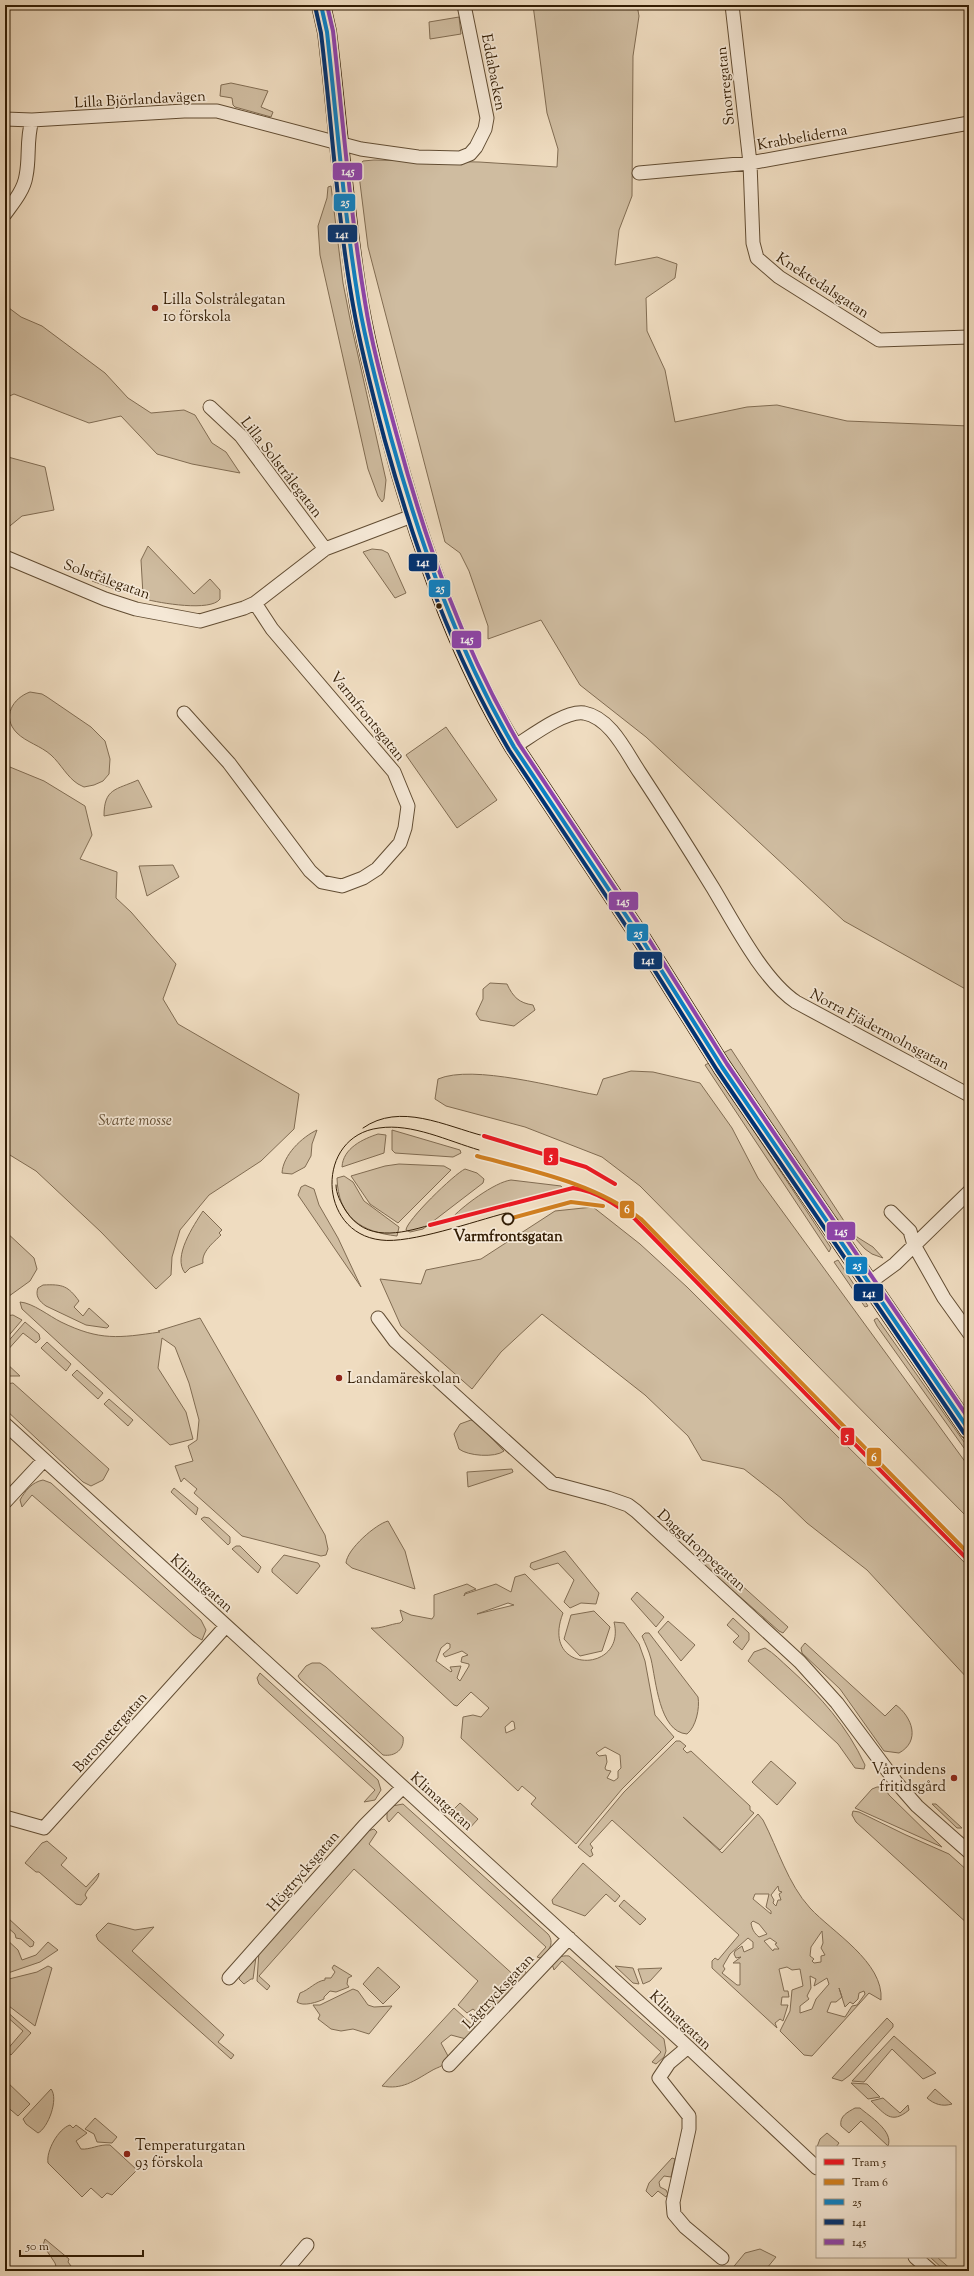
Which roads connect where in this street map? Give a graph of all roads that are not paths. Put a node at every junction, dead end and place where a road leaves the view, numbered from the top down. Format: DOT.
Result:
graph roads {
  1 [pos="321,5"];
  2 [pos="464,5"];
  3 [pos="732,5"];
  4 [pos="5,119"];
  5 [pos="32,120"];
  6 [pos="969,123"];
  7 [pos="340,144"];
  8 [pos="750,163"];
  9 [pos="639,173"];
  10 [pos="5,214"];
  11 [pos="969,337"];
  12 [pos="210,407"];
  13 [pos="412,516"];
  14 [pos="325,550"];
  15 [pos="5,557"];
  16 [pos="255,603"];
  17 [pos="184,713"];
  18 [pos="514,748"];
  19 [pos="969,1095"];
  20 [pos="969,1192"];
  21 [pos="891,1212"];
  22 [pos="914,1246"];
  23 [pos="869,1283"];
  24 [pos="378,1318"];
  25 [pos="969,1333"];
  26 [pos="5,1424"];
  27 [pos="969,1430"];
  28 [pos="44,1460"];
  29 [pos="5,1502"];
  30 [pos="226,1626"];
  31 [pos="403,1787"];
  32 [pos="5,1817"];
  33 [pos="969,1852"];
  34 [pos="569,1938"];
  35 [pos="229,1978"];
  36 [pos="688,2047"];
  37 [pos="449,2065"];
  38 [pos="816,2167"];
  39 [pos="307,2244"];
  40 [pos="722,2258"];
  41 [pos="916,2258"];
  42 [pos="285,2271"];
  43 [pos="931,2271"];
  1 -- 7 [label="street"];
  2 -- 7 [label="street, Eddabacken"];
  3 -- 8 [label="street, Snorregatan"];
  4 -- 5 [label="street, Lilla Björlandavägen"];
  5 -- 7 [label="street, Lilla Björlandavägen"];
  5 -- 10 [label="street"];
  6 -- 8 [label="street, Krabbeliderna"];
  7 -- 13 [label="street"];
  8 -- 9 [label="street, Krabbeliderna"];
  8 -- 11 [label="street, Knektedalsgatan"];
  12 -- 14 [label="street, Lilla Solstrålegatan"];
  13 -- 14 [label="street, Solstrålegatan"];
  13 -- 18 [label="street"];
  14 -- 16 [label="street, Solstrålegatan"];
  15 -- 16 [label="street, Solstrålegatan"];
  16 -- 17 [label="street, Varmfrontsgatan"];
  18 -- 19 [label="street, Norra Fjädermolnsgatan"];
  18 -- 23 [label="street"];
  20 -- 22 [label="street"];
  21 -- 22 [label="street"];
  22 -- 23 [label="street"];
  22 -- 25 [label="street"];
  23 -- 27 [label="street"];
  24 -- 33 [label="street, Daggdroppegatan"];
  26 -- 28 [label="street, Klimatgatan"];
  28 -- 29 [label="street"];
  28 -- 30 [label="street, Klimatgatan"];
  30 -- 31 [label="street, Klimatgatan"];
  30 -- 32 [label="street, Barometergatan"];
  31 -- 34 [label="street, Klimatgatan"];
  31 -- 35 [label="street, Högtrycksgatan"];
  34 -- 36 [label="street, Klimatgatan"];
  34 -- 37 [label="street, Lågtrycksgatan"];
  36 -- 38 [label="street, Klimatgatan"];
  36 -- 40 [label="street"];
  39 -- 42 [label="street"];
  41 -- 43 [label="street"];
}
